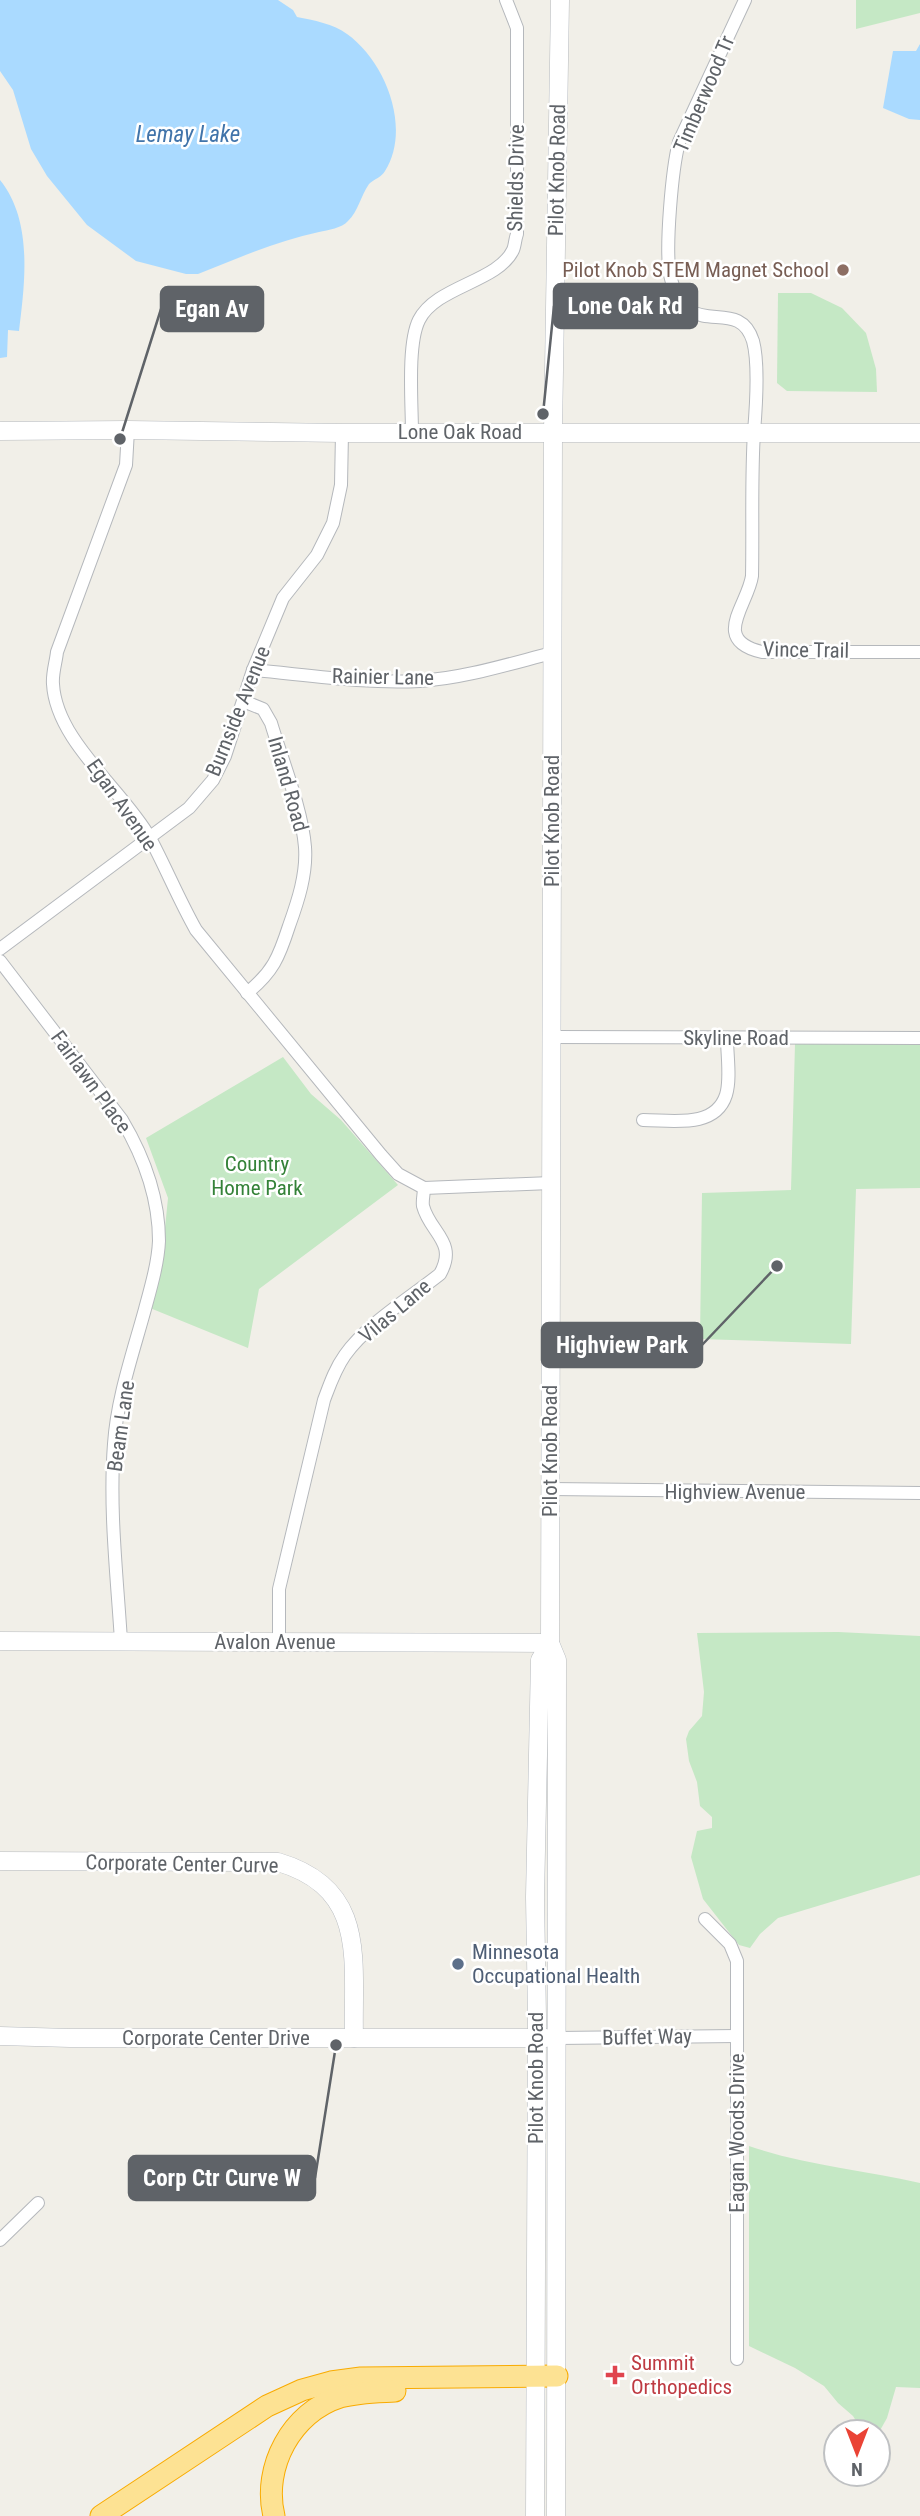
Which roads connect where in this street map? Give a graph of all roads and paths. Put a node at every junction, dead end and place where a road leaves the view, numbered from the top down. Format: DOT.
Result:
graph roads {
  1 [pos="506,0"];
  2 [pos="560,0"];
  3 [pos="745,0"];
  4 [pos="128,430"];
  5 [pos="0,431"];
  6 [pos="553,432"];
  7 [pos="342,433"];
  8 [pos="412,433"];
  9 [pos="754,433"];
  10 [pos="920,433"];
  11 [pos="920,652"];
  12 [pos="552,653"];
  13 [pos="253,670"];
  14 [pos="243,701"];
  15 [pos="149,836"];
  16 [pos="0,949"];
  17 [pos="0,961"];
  18 [pos="247,993"];
  19 [pos="551,1037"];
  20 [pos="727,1038"];
  21 [pos="920,1038"];
  22 [pos="643,1120"];
  23 [pos="551,1183"];
  24 [pos="424,1188"];
  25 [pos="158,1215"];
  26 [pos="550,1489"];
  27 [pos="920,1493"];
  28 [pos="0,1641"];
  29 [pos="121,1642"];
  30 [pos="279,1642"];
  31 [pos="550,1643"];
  32 [pos="558,1736"];
  33 [pos="538,1737"];
  34 [pos="0,1861"];
  35 [pos="705,1919"];
  36 [pos="0,2036"];
  37 [pos="737,2036"];
  38 [pos="354,2038"];
  39 [pos="536,2038"];
  40 [pos="558,2038"];
  41 [pos="37,2203"];
  42 [pos="0,2240"];
  43 [pos="737,2359"];
  44 [pos="535,2383"];
  45 [pos="557,2383"];
  46 [pos="101,2516"];
  47 [pos="274,2516"];
  48 [pos="535,2516"];
  49 [pos="556,2516"];
  1 -- 8 [label="street, Shields Drive"];
  2 -- 6 [label="main road, Pilot Knob Road"];
  3 -- 9 [label="street, Timberwood Tr"];
  4 -- 5 [label="main road, Lone Oak Road"];
  4 -- 7 [label="main road, Lone Oak Road"];
  4 -- 15 [label="street, Egan Avenue"];
  6 -- 8 [label="main road, Lone Oak Road"];
  6 -- 9 [label="main road, Lone Oak Road"];
  6 -- 12 [label="main road, Pilot Knob Road"];
  7 -- 8 [label="main road, Lone Oak Road"];
  7 -- 13 [label="street, Burnside Avenue"];
  9 -- 10 [label="main road, Lone Oak Road"];
  9 -- 11 [label="street, Vince Trail"];
  12 -- 13 [label="street, Rainier Lane"];
  12 -- 19 [label="main road, Pilot Knob Road"];
  13 -- 14 [label="street, Burnside Avenue"];
  14 -- 15 [label="street, Burnside Avenue"];
  14 -- 18 [label="street, Inland Road"];
  15 -- 16 [label="street, Burnside Avenue"];
  15 -- 18 [label="street, Egan Avenue"];
  17 -- 25 [label="street, Fairlawn Place"];
  18 -- 24 [label="street, Egan Avenue"];
  19 -- 20 [label="street, Skyline Road"];
  19 -- 23 [label="main road, Pilot Knob Road"];
  20 -- 21 [label="street, Skyline Road"];
  20 -- 22 [label="street"];
  23 -- 24 [label="street"];
  23 -- 26 [label="main road, Pilot Knob Road"];
  24 -- 30 [label="street, Vilas Lane"];
  25 -- 29 [label="street, Beam Lane"];
  26 -- 27 [label="street, Highview Avenue"];
  26 -- 31 [label="main road, Pilot Knob Road"];
  28 -- 29 [label="main road, Avalon Avenue"];
  29 -- 30 [label="main road, Avalon Avenue"];
  30 -- 31 [label="main road, Avalon Avenue"];
  31 -- 32 [label="main road, Pilot Knob Road"];
  31 -- 33 [label="main road, Pilot Knob Road"];
  32 -- 33 [label="main road"];
  32 -- 40 [label="main road, Pilot Knob Road"];
  33 -- 39 [label="main road, Pilot Knob Road"];
  34 -- 38 [label="main road, Corporate Center Curve"];
  35 -- 37 [label="street, Eagan Woods Drive"];
  36 -- 38 [label="main road, Corporate Center Drive"];
  37 -- 40 [label="street, Buffet Way"];
  37 -- 43 [label="street, Eagan Woods Drive"];
  38 -- 39 [label="main road, Corporate Center Drive"];
  39 -- 40 [label="main road, Corporate Center Drive"];
  39 -- 44 [label="main road, Pilot Knob Road"];
  40 -- 45 [label="main road, Pilot Knob Road"];
  41 -- 42 [label="street"];
  44 -- 45 [label="highway"];
  44 -- 46 [label="highway"];
  44 -- 47 [label="highway"];
  44 -- 48 [label="main road, Pilot Knob Road"];
  45 -- 49 [label="main road, Pilot Knob Road"];
}
